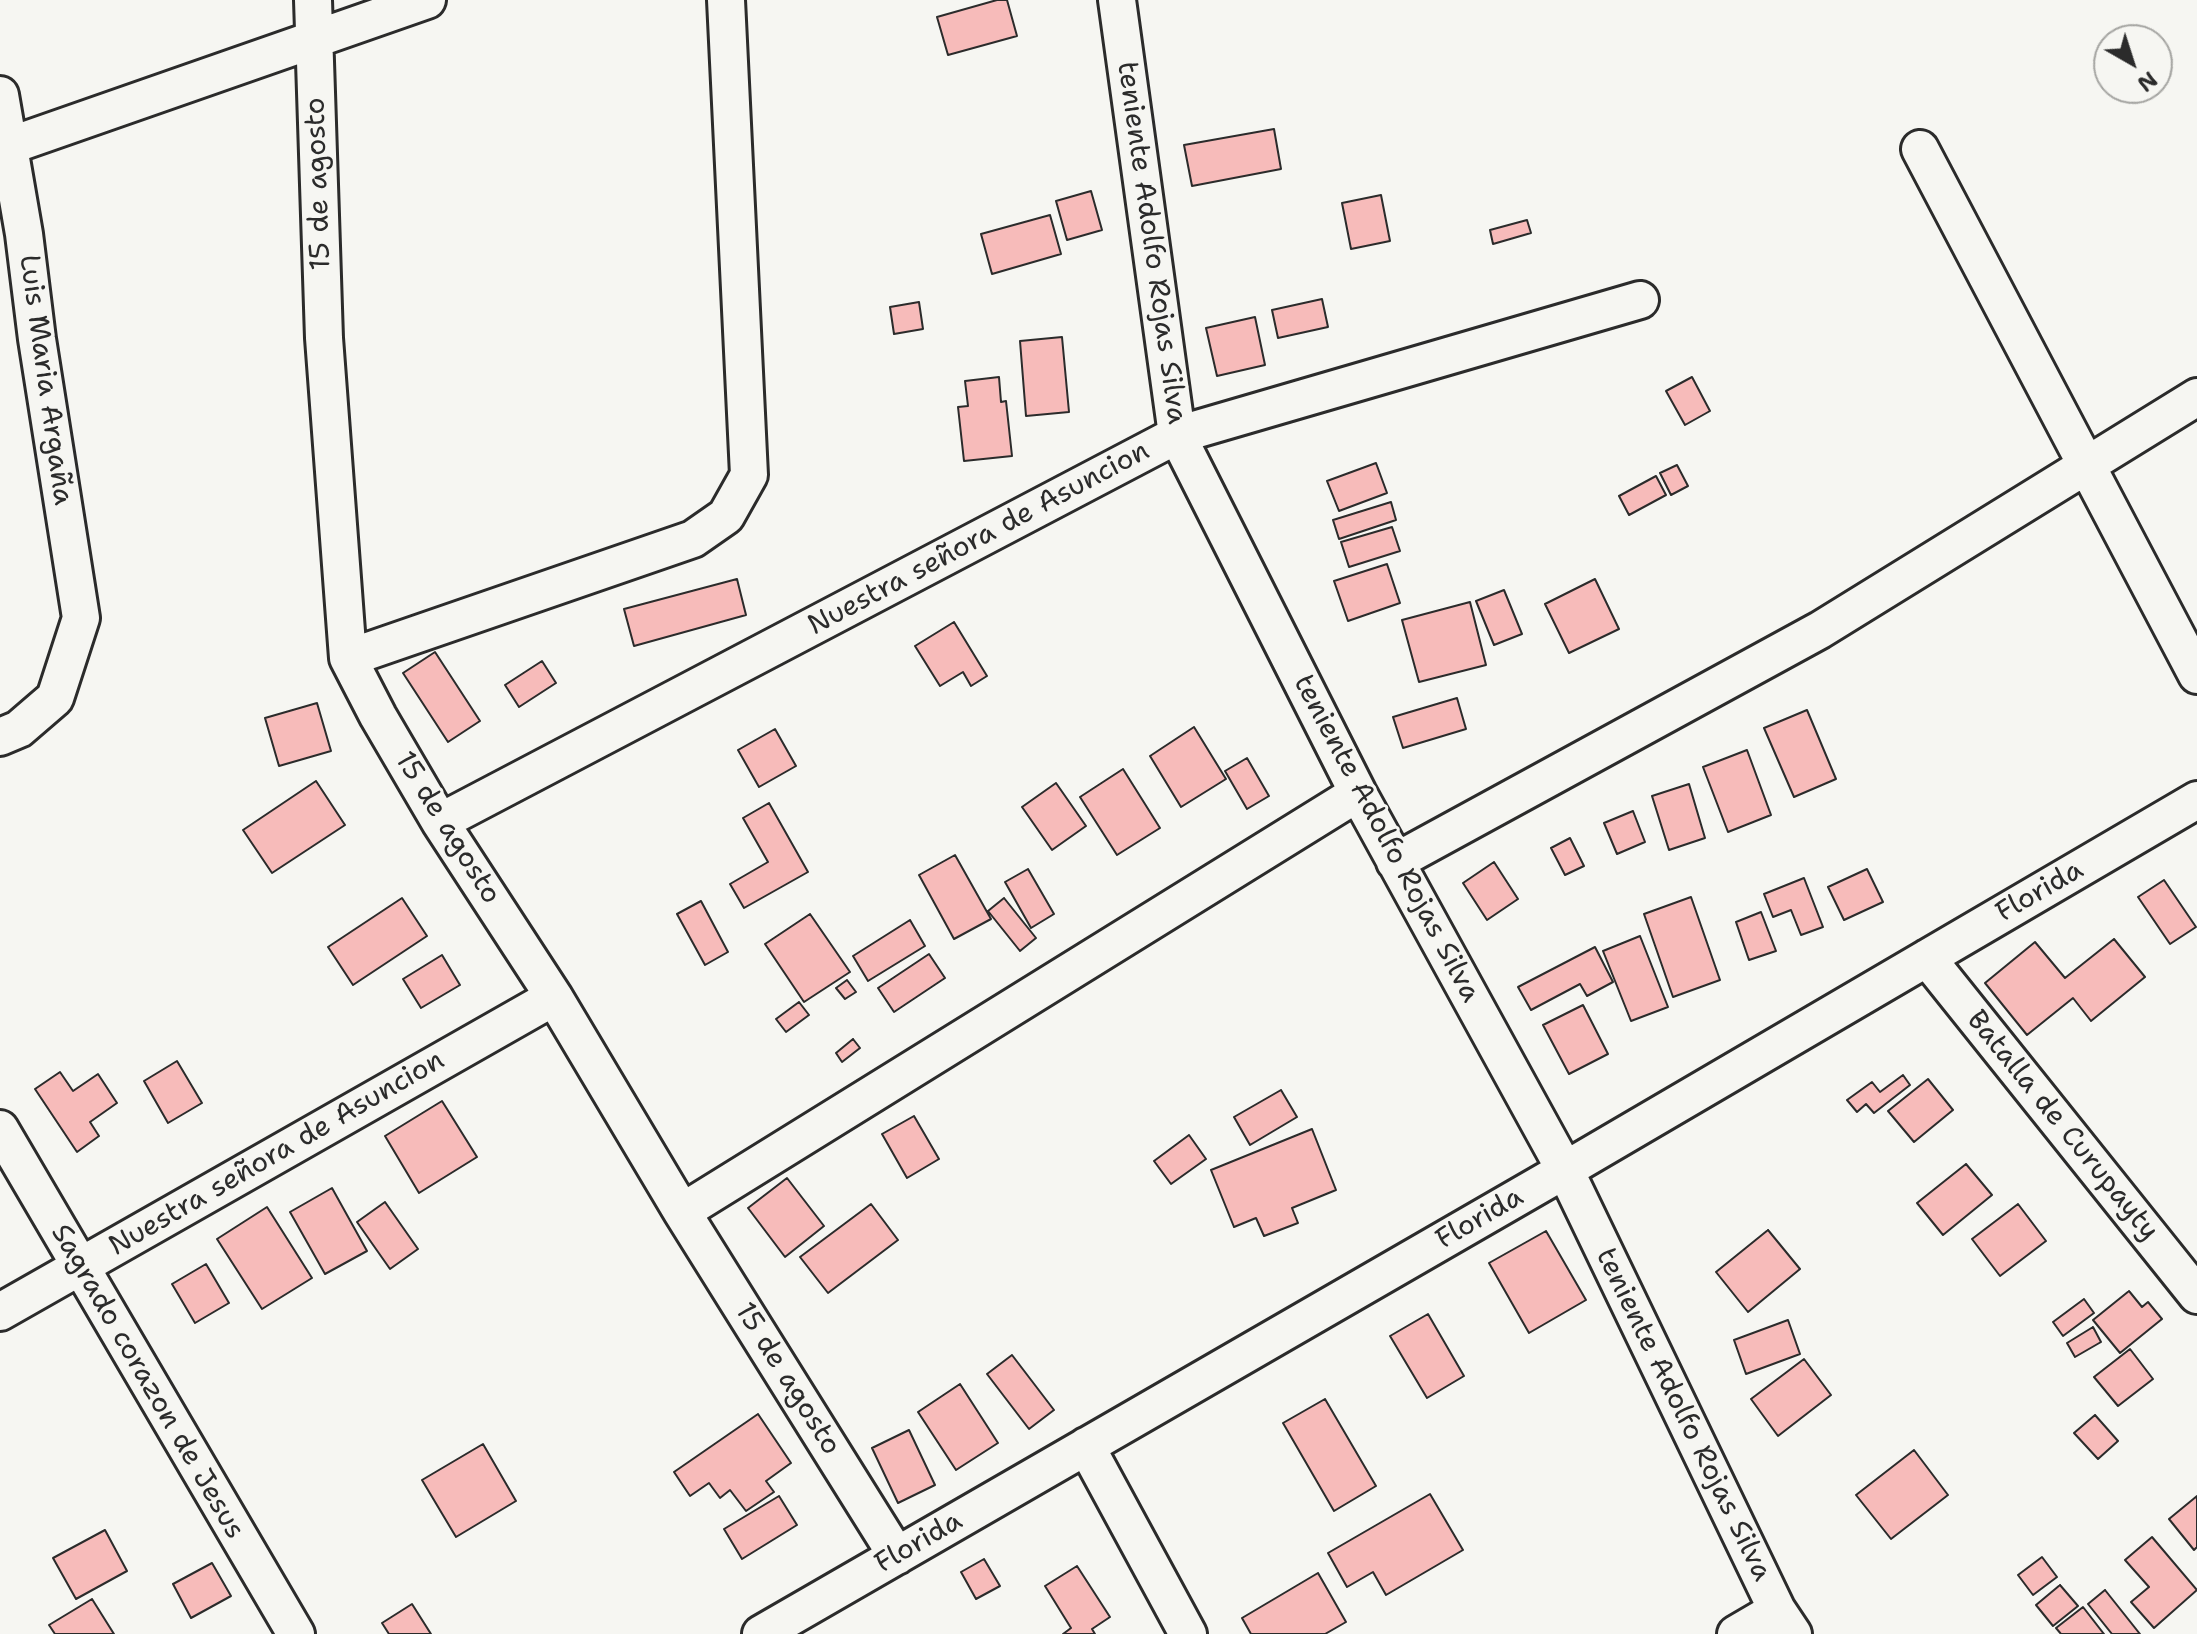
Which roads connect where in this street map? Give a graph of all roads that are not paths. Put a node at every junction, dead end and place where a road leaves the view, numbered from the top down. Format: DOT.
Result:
graph roads {
  1 [pos="313,0"];
  2 [pos="427,0"];
  3 [pos="726,0"];
  4 [pos="1117,0"];
  5 [pos="314,39"];
  6 [pos="0,95"];
  7 [pos="9,146"];
  8 [pos="1920,149"];
  9 [pos="12,238"];
  10 [pos="1640,300"];
  11 [pos="2197,397"];
  12 [pos="1177,435"];
  13 [pos="2086,465"];
  14 [pos="348,658"];
  15 [pos="2197,675"];
  16 [pos="0,737"];
  17 [pos="1358,793"];
  18 [pos="2197,800"];
  19 [pos="440,822"];
  20 [pos="1395,862"];
  21 [pos="1927,958"];
  22 [pos="554,997"];
  23 [pos="0,1129"];
  24 [pos="1565,1170"];
  25 [pos="682,1212"];
  26 [pos="79,1267"];
  27 [pos="2197,1295"];
  28 [pos="0,1312"];
  29 [pos="1086,1446"];
  30 [pos="897,1556"];
  31 [pos="1785,1622"];
  32 [pos="296,1634"];
  33 [pos="761,1634"];
  34 [pos="1188,1634"];
  35 [pos="1736,1634"];
  1 -- 5 [label="street, 15 de agosto"];
  2 -- 5 [label="street"];
  3 -- 14 [label="street"];
  4 -- 12 [label="street, teniente Adolfo Rojas Silva"];
  5 -- 7 [label="street"];
  5 -- 14 [label="street, 15 de agosto"];
  6 -- 7 [label="street, Luis Maria Argaña"];
  7 -- 9 [label="street, Luis Maria Argaña"];
  8 -- 13 [label="street"];
  9 -- 16 [label="street, Luis Maria Argaña"];
  10 -- 12 [label="street, Nuestra señora de Asuncion"];
  11 -- 13 [label="street"];
  12 -- 17 [label="street, teniente Adolfo Rojas Silva"];
  12 -- 19 [label="street, Nuestra señora de Asuncion"];
  13 -- 15 [label="street"];
  13 -- 20 [label="street"];
  14 -- 19 [label="street, 15 de agosto"];
  17 -- 20 [label="street, teniente Adolfo Rojas Silva"];
  17 -- 25 [label="street"];
  18 -- 21 [label="street, Florida"];
  19 -- 22 [label="street, 15 de agosto"];
  20 -- 24 [label="street, teniente Adolfo Rojas Silva"];
  21 -- 24 [label="street, Florida"];
  21 -- 27 [label="street, Batalla de Curupayty"];
  22 -- 25 [label="street, 15 de agosto"];
  22 -- 26 [label="street, Nuestra señora de Asuncion"];
  23 -- 26 [label="street, Sagrado corazon de Jesus"];
  24 -- 29 [label="street, Florida"];
  24 -- 31 [label="street, teniente Adolfo Rojas Silva"];
  25 -- 30 [label="street, 15 de agosto"];
  26 -- 28 [label="street, Nuestra señora de Asuncion"];
  26 -- 32 [label="street, Sagrado corazon de Jesus"];
  29 -- 30 [label="street, Florida"];
  29 -- 34 [label="street"];
  30 -- 33 [label="street, Florida"];
  31 -- 35 [label="street"];
}
